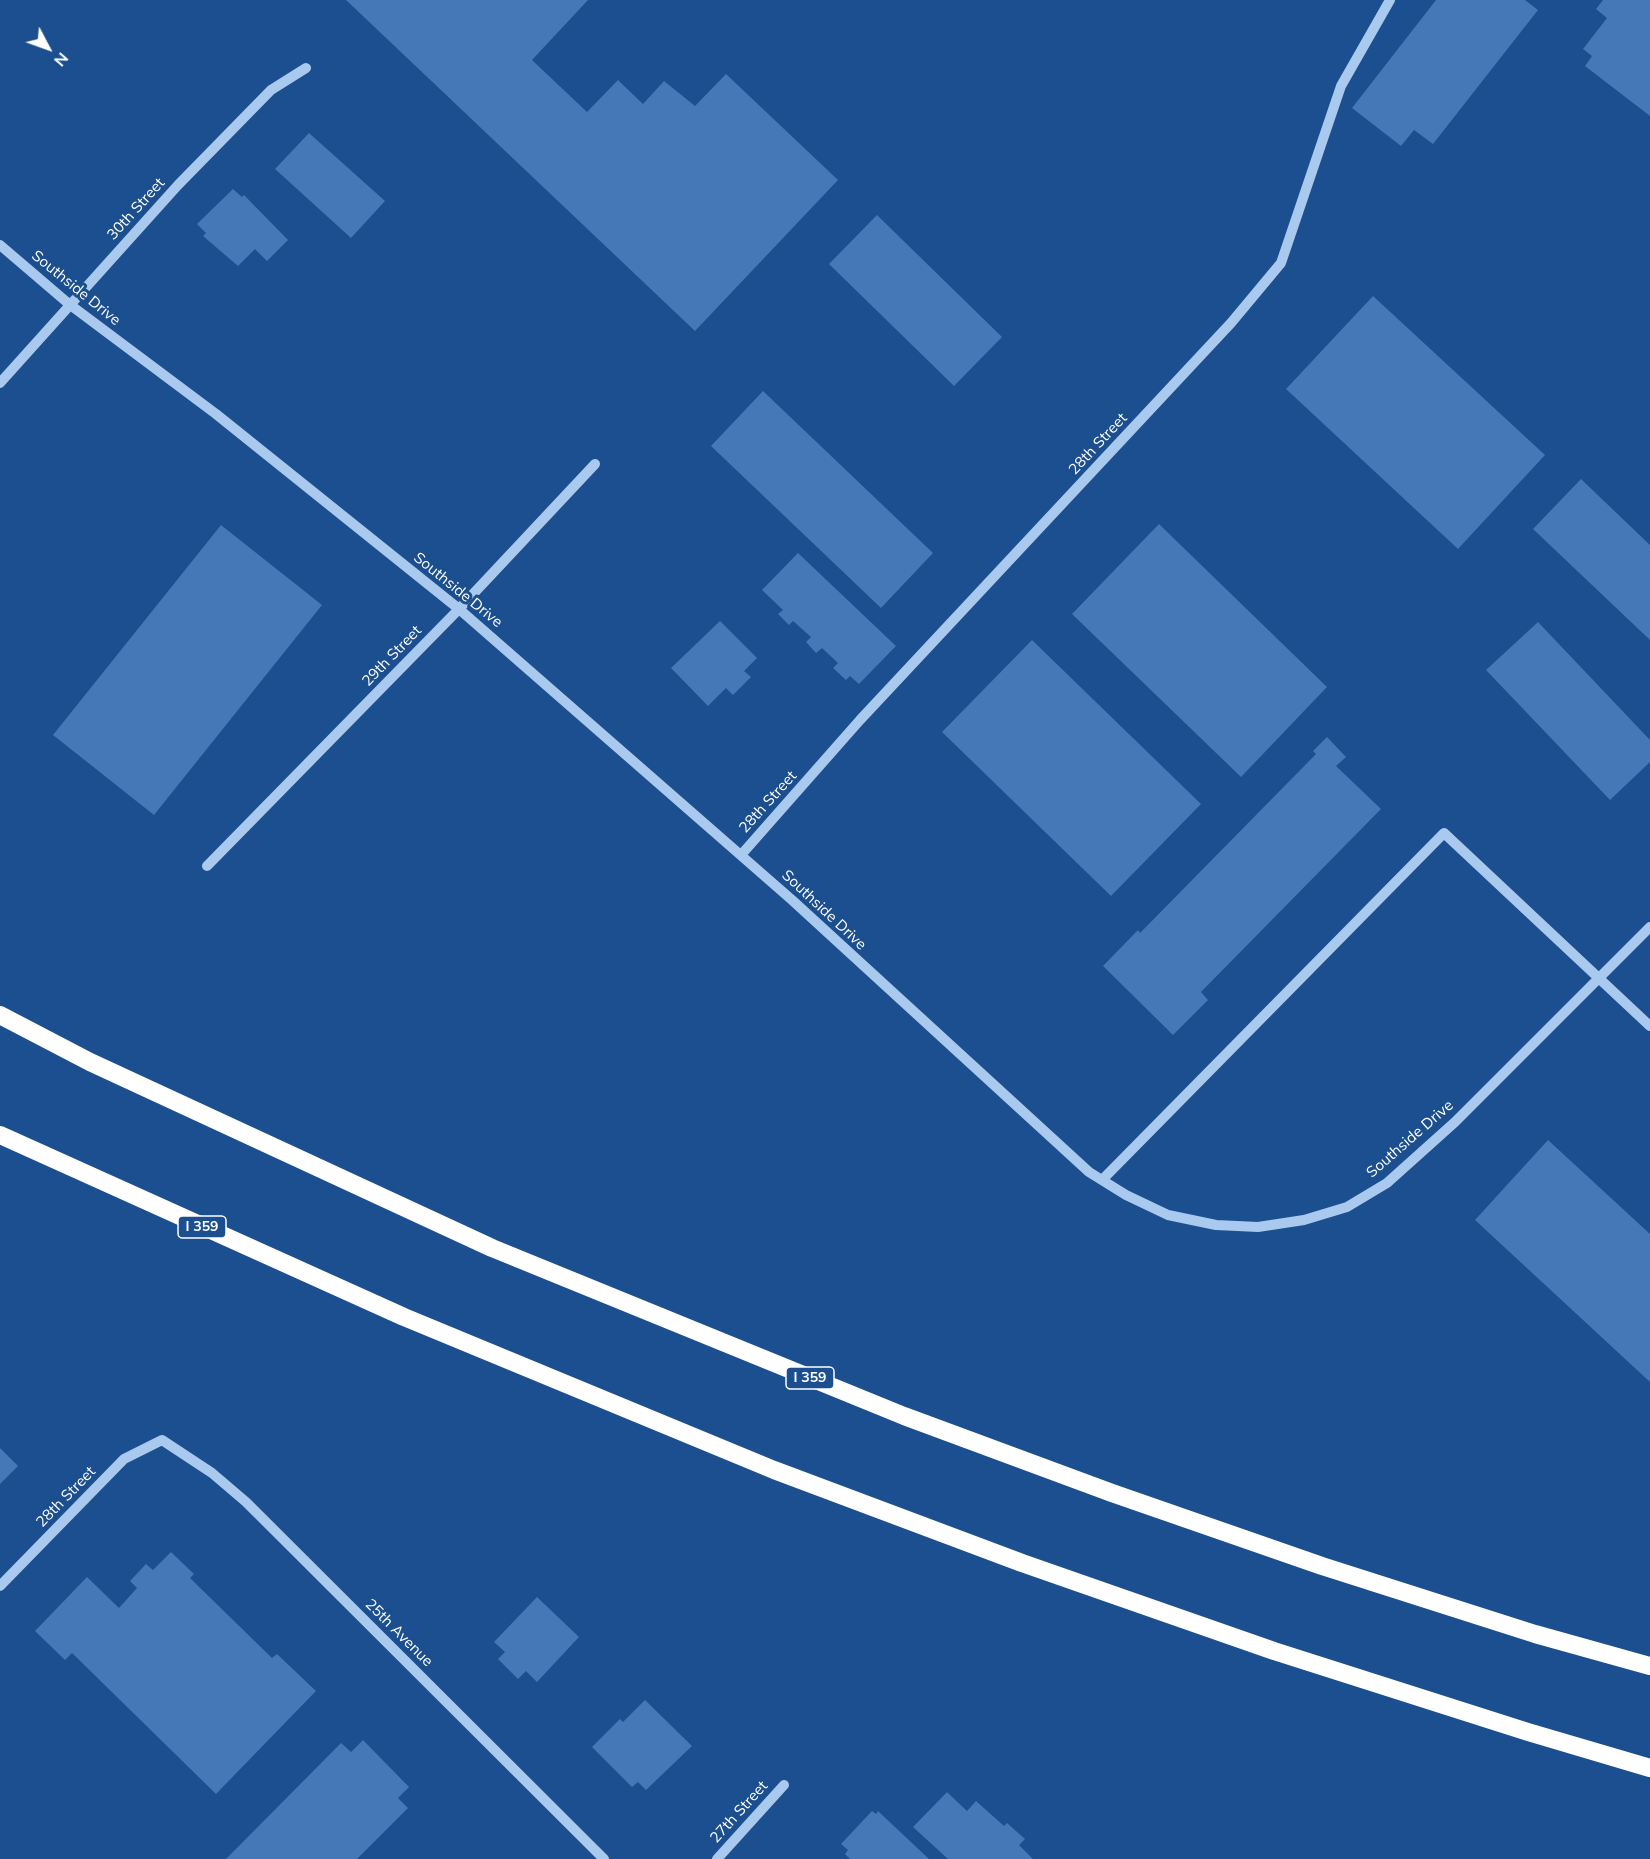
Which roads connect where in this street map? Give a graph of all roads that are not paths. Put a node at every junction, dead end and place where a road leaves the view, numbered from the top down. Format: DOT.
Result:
graph roads {
  1 [pos="1390,0"];
  2 [pos="306,68"];
  3 [pos="0,245"];
  4 [pos="69,304"];
  5 [pos="0,383"];
  6 [pos="595,464"];
  7 [pos="459,609"];
  8 [pos="741,855"];
  9 [pos="207,866"];
  10 [pos="1650,927"];
  11 [pos="1598,979"];
  12 [pos="0,1015"];
  13 [pos="1650,1026"];
  14 [pos="0,1135"];
  15 [pos="1102,1180"];
  16 [pos="162,1440"];
  17 [pos="0,1586"];
  18 [pos="1650,1666"];
  19 [pos="1650,1768"];
  20 [pos="784,1785"];
  21 [pos="604,1859"];
  22 [pos="717,1859"];
  1 -- 8 [label="street, 28th Street"];
  2 -- 4 [label="street, 30th Street"];
  3 -- 4 [label="street, Southside Drive"];
  4 -- 5 [label="street, 30th Street"];
  4 -- 7 [label="street, Southside Drive"];
  6 -- 7 [label="street, 29th Street"];
  7 -- 8 [label="street, Southside Drive"];
  7 -- 9 [label="street, 29th Street"];
  8 -- 15 [label="street, Southside Drive"];
  10 -- 11 [label="street, Southside Drive"];
  11 -- 13 [label="street"];
  11 -- 15 [label="street, Southside Drive"];
  11 -- 15 [label="street"];
  12 -- 18 [label="highway, I 359"];
  14 -- 19 [label="highway, I 359"];
  16 -- 17 [label="street, 28th Street"];
  16 -- 21 [label="street, 25th Avenue"];
  20 -- 22 [label="street, 27th Street"];
}
